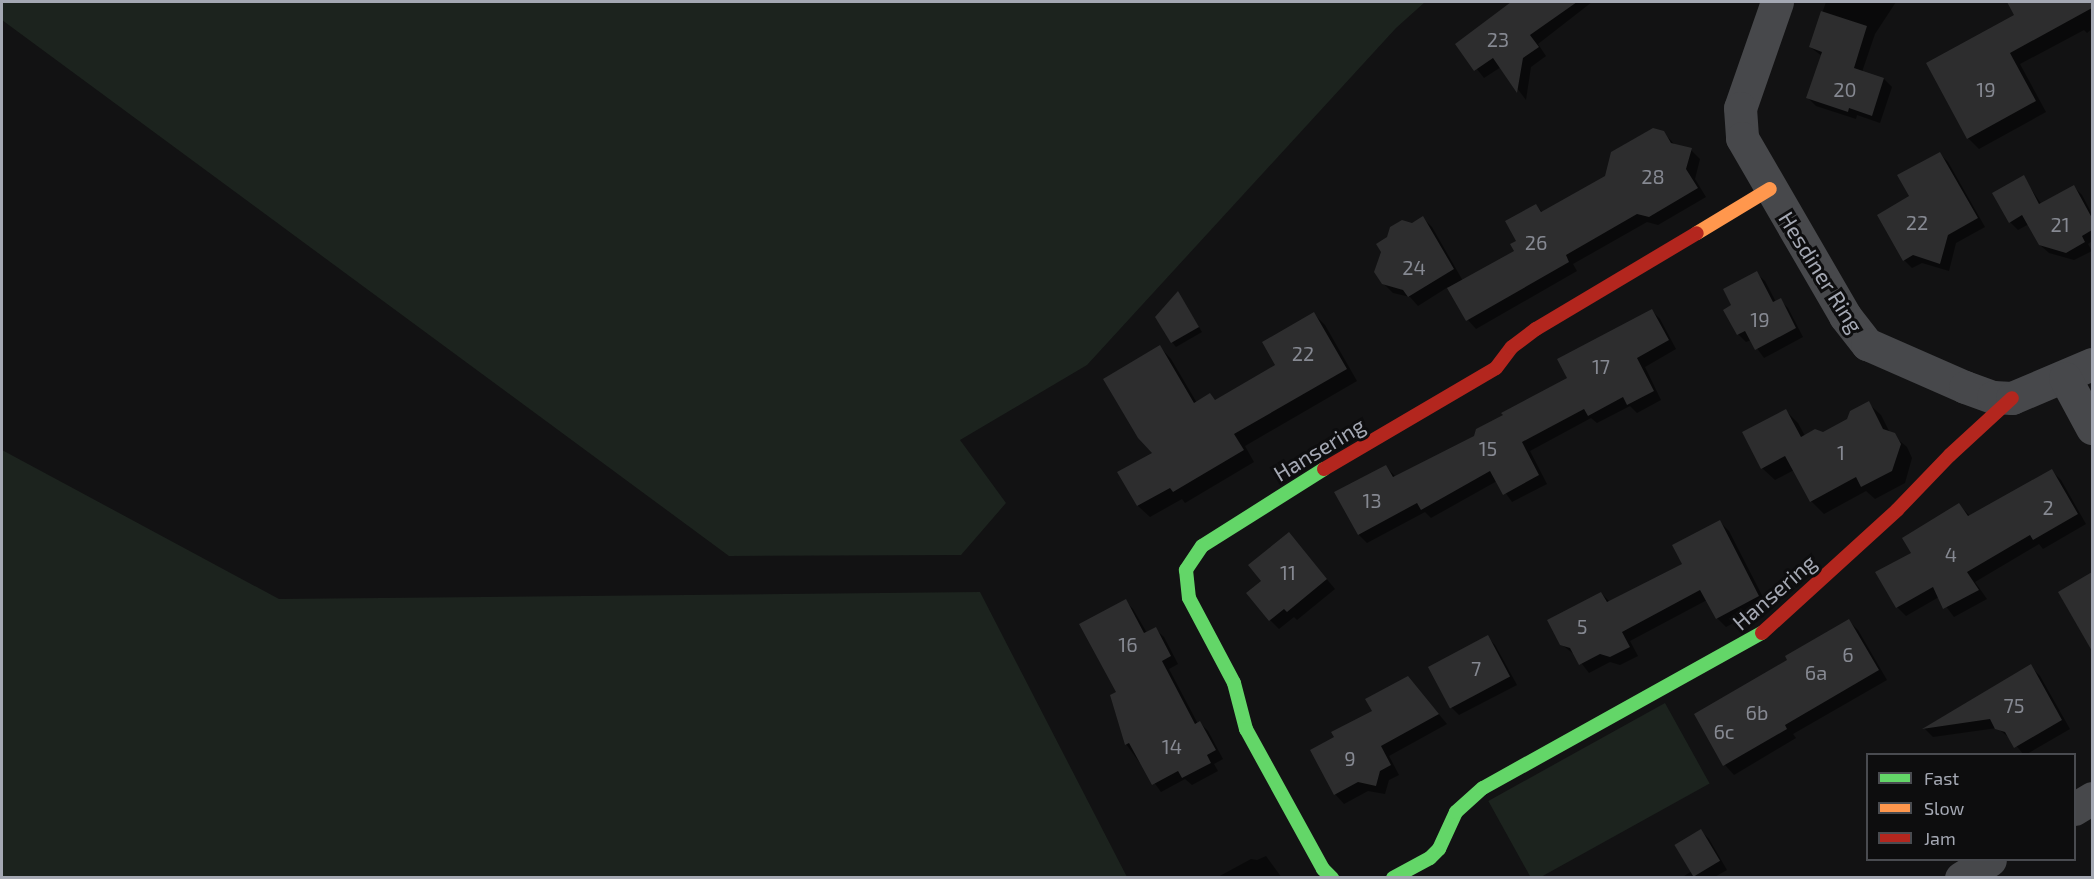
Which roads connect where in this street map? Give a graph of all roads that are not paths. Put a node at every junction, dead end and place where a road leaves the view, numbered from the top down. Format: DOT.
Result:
graph roads {
  1 [pos="1777,2"];
  2 [pos="1770,189"];
  3 [pos="2079,371"];
  4 [pos="2012,399"];
  5 [pos="2092,428"];
  6 [pos="2092,798"];
  7 [pos="2076,808"];
  8 [pos="1988,861"];
  9 [pos="1332,878"];
  10 [pos="1393,878"];
  11 [pos="1961,878"];
  1 -- 2 [label="street, Hesdiner Ring"];
  2 -- 4 [label="street, Hesdiner Ring"];
  2 -- 9 [label="street, Hansering"];
  3 -- 4 [label="street"];
  3 -- 5 [label="street"];
  4 -- 10 [label="street, Hansering"];
  6 -- 7 [label="street"];
  8 -- 11 [label="street"];
}
